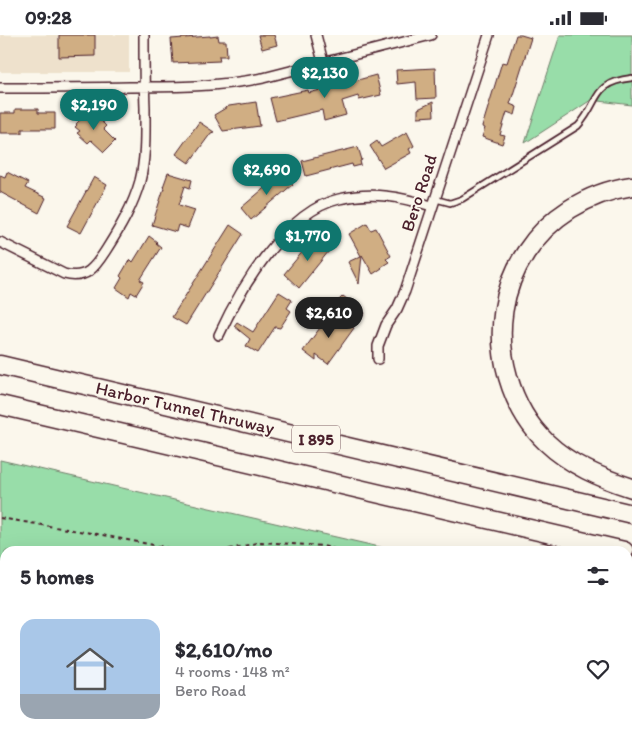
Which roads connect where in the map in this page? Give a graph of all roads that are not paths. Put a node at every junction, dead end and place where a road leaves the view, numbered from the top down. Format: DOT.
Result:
graph roads {
  1 [pos="144,35"];
  2 [pos="316,35"];
  3 [pos="431,35"];
  4 [pos="488,35"];
  5 [pos="323,62"];
  6 [pos="632,78"];
  7 [pos="144,87"];
  8 [pos="0,88"];
  9 [pos="632,186"];
  10 [pos="433,203"];
  11 [pos="0,242"];
  12 [pos="219,335"];
  13 [pos="378,359"];
  14 [pos="0,365"];
  15 [pos="0,405"];
  16 [pos="632,488"];
  17 [pos="632,514"];
  18 [pos="600,546"];
  1 -- 7 [label="street"];
  2 -- 5 [label="street"];
  3 -- 5 [label="street"];
  4 -- 10 [label="street, Bero Road"];
  5 -- 7 [label="street"];
  6 -- 10 [label="lane"];
  7 -- 8 [label="street"];
  7 -- 11 [label="street"];
  9 -- 16 [label="highway"];
  10 -- 12 [label="street"];
  10 -- 13 [label="street, Bero Road"];
  14 -- 17 [label="highway, Harbor Tunnel Thruway / I 895"];
  15 -- 18 [label="highway, I 895"];
}
